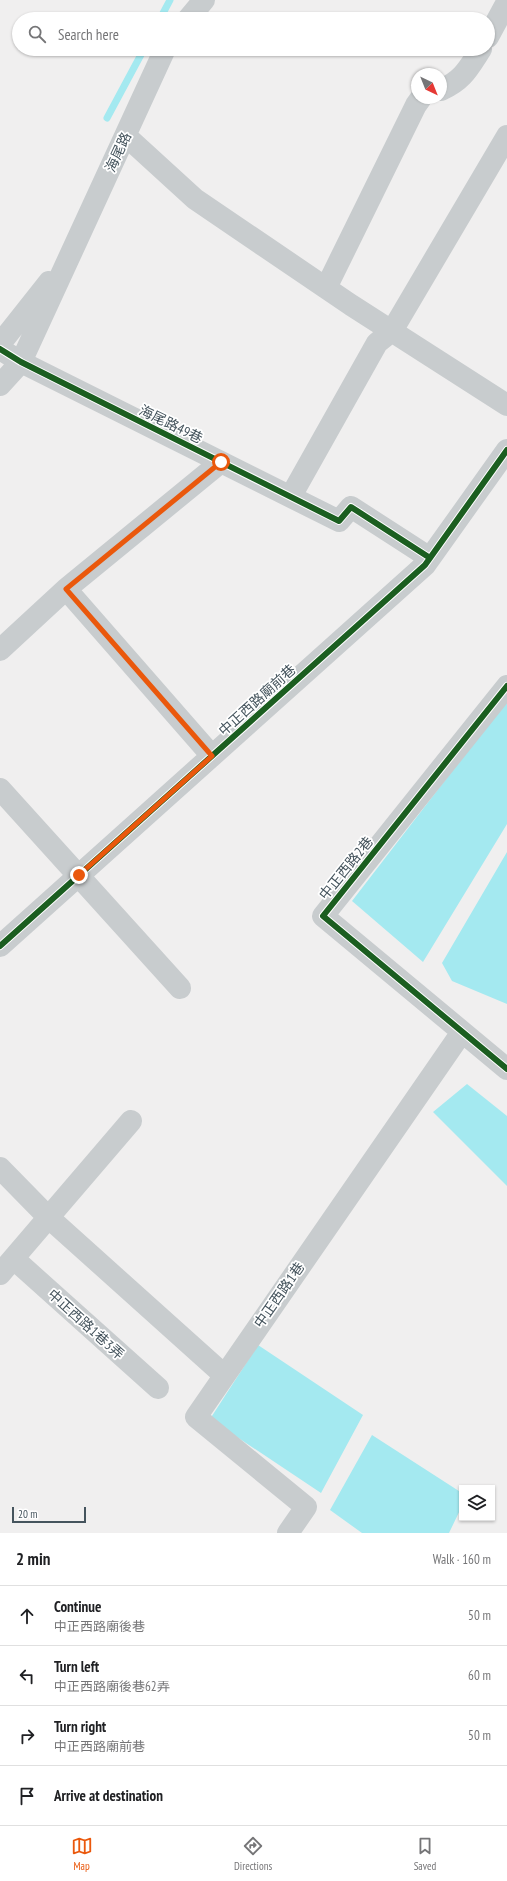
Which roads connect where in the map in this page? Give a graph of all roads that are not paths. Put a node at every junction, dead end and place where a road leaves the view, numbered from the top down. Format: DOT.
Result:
graph roads {
  1 [pos="204,0"];
  2 [pos="507,2"];
  3 [pos="194,12"];
  4 [pos="495,24"];
  5 [pos="162,56"];
  6 [pos="476,56"];
  7 [pos="447,87"];
  8 [pos="417,104"];
  9 [pos="126,136"];
  10 [pos="507,136"];
  11 [pos="71,254"];
  12 [pos="326,288"];
  13 [pos="392,332"];
  14 [pos="0,344"];
  15 [pos="0,349"];
  16 [pos="21,362"];
  17 [pos="0,385"];
  18 [pos="507,405"];
  19 [pos="507,450"];
  20 [pos="221,462"];
  21 [pos="291,496"];
  22 [pos="430,558"];
  23 [pos="66,589"];
  24 [pos="0,650"];
  25 [pos="507,686"];
  26 [pos="212,756"];
  27 [pos="0,789"];
  28 [pos="79,875"];
  29 [pos="0,946"];
  30 [pos="180,988"];
  31 [pos="462,1032"];
  32 [pos="507,1069"];
  33 [pos="131,1121"];
  34 [pos="0,1168"];
  35 [pos="48,1217"];
  36 [pos="7,1266"];
  37 [pos="224,1375"];
  38 [pos="158,1388"];
  39 [pos="288,1533"];
  1 -- 3 [label="street"];
  2 -- 4 [label="street"];
  5 -- 9 [label="street, 海尾路"];
  6 -- 7 [label="street"];
  8 -- 12 [label="street"];
  9 -- 11 [label="street, 海尾路"];
  9 -- 12 [label="street"];
  10 -- 13 [label="street"];
  11 -- 14 [label="street, 海尾路"];
  11 -- 16 [label="street, 海尾路"];
  12 -- 13 [label="street"];
  13 -- 18 [label="street"];
  13 -- 21 [label="street"];
  15 -- 16 [label="street, 海尾路49巷"];
  16 -- 17 [label="street, 海尾路"];
  16 -- 20 [label="street, 海尾路49巷"];
  19 -- 22 [label="street, 中正西路廟前巷"];
  20 -- 21 [label="street, 海尾路49巷"];
  20 -- 23 [label="street"];
  21 -- 22 [label="street, 海尾路49巷"];
  22 -- 26 [label="street, 中正西路廟前巷"];
  23 -- 24 [label="street"];
  23 -- 26 [label="street"];
  25 -- 31 [label="street, 中正西路2巷"];
  26 -- 28 [label="street, 中正西路廟前巷"];
  27 -- 28 [label="street"];
  28 -- 29 [label="street, 中正西路廟前巷"];
  28 -- 30 [label="street"];
  31 -- 32 [label="street, 中正西路2巷"];
  31 -- 37 [label="street, 中正西路1巷"];
  33 -- 35 [label="street"];
  34 -- 35 [label="street"];
  35 -- 36 [label="street"];
  35 -- 37 [label="street"];
  36 -- 38 [label="street, 中正西路1巷3弄"];
  37 -- 39 [label="street, 中正西路1巷"];
}
